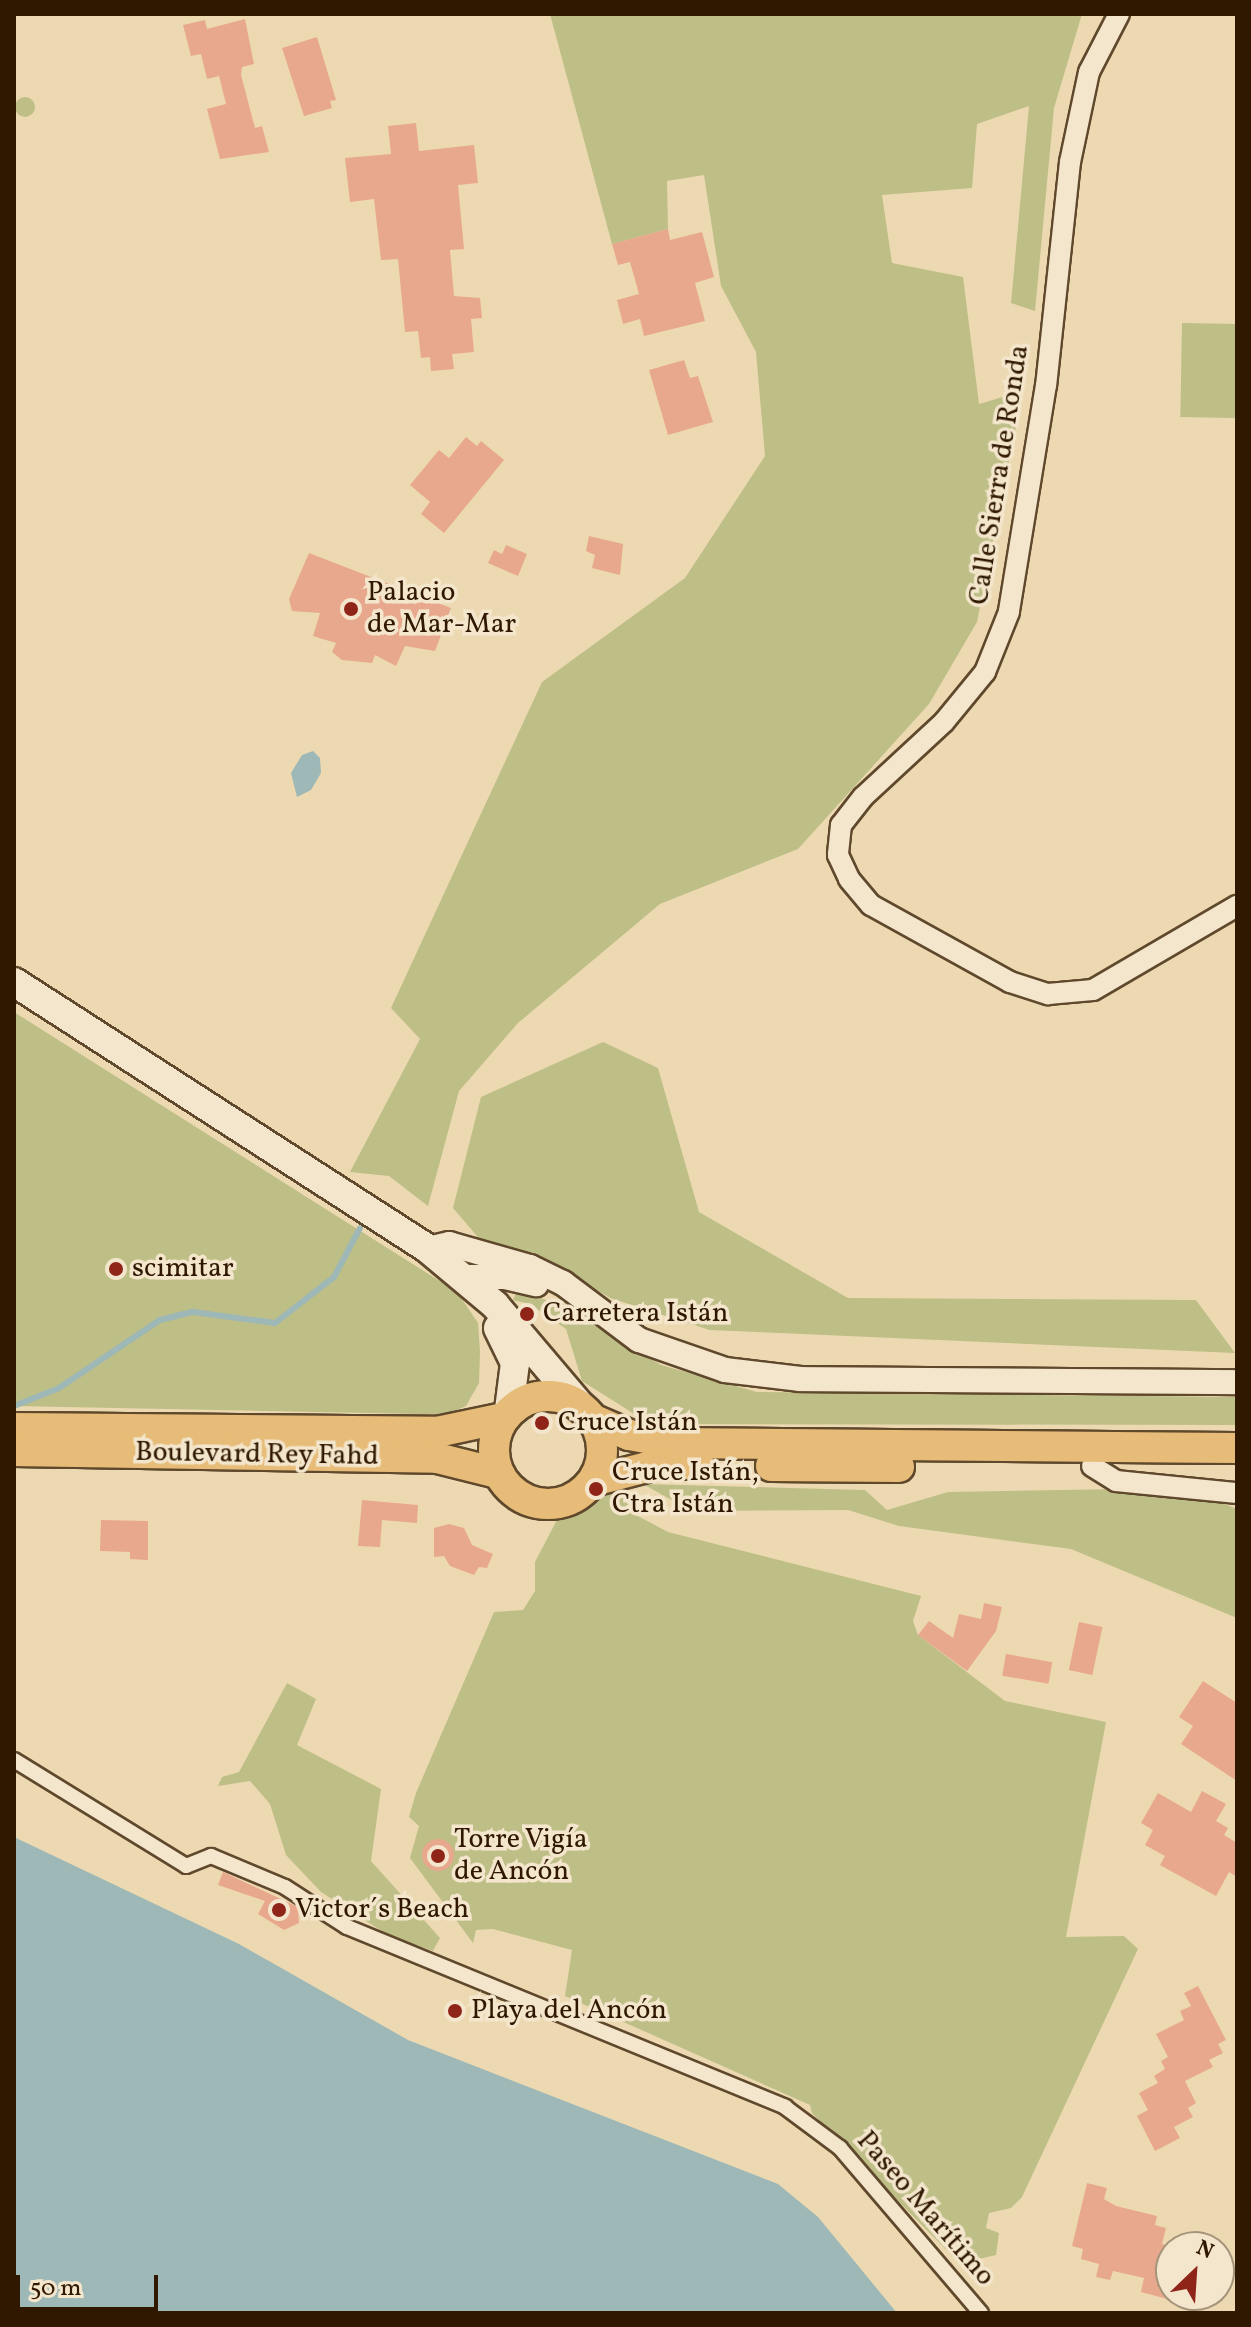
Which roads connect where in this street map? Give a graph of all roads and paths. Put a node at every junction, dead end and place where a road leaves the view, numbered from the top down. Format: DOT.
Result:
graph roads {
  1 [pos="1119,14"];
  2 [pos="1237,906"];
  3 [pos="14,982"];
  4 [pos="428,1249"];
  5 [pos="493,1256"];
  6 [pos="509,1278"];
  7 [pos="478,1291"];
  8 [pos="568,1292"];
  9 [pos="1237,1382"];
  10 [pos="506,1414"];
  11 [pos="588,1414"];
  12 [pos="14,1428"];
  13 [pos="1237,1448"];
  14 [pos="14,1451"];
  15 [pos="1092,1466"];
  16 [pos="1237,1466"];
  17 [pos="497,1473"];
  18 [pos="593,1481"];
  19 [pos="1237,1493"];
  20 [pos="14,1760"];
  21 [pos="981,2313"];
  1 -- 2 [label="street, Calle Sierra de Ronda"];
  3 -- 4 [label="main road"];
  4 -- 5 [label="street"];
  4 -- 7 [label="main road"];
  5 -- 7 [label="street"];
  5 -- 8 [label="street"];
  6 -- 7 [label="street"];
  6 -- 7 [label="street"];
  6 -- 8 [label="street"];
  7 -- 10 [label="main road"];
  7 -- 11 [label="main road"];
  8 -- 9 [label="street"];
  10 -- 11 [label="main road"];
  10 -- 12 [label="main road, Boulevard Rey Fahd"];
  10 -- 17 [label="main road"];
  11 -- 13 [label="main road"];
  11 -- 18 [label="main road"];
  14 -- 17 [label="main road, Boulevard Rey Fahd"];
  15 -- 16 [label="main road"];
  15 -- 18 [label="main road"];
  15 -- 19 [label="street"];
  17 -- 18 [label="main road"];
  20 -- 21 [label="street, Paseo Marítimo"];
}
